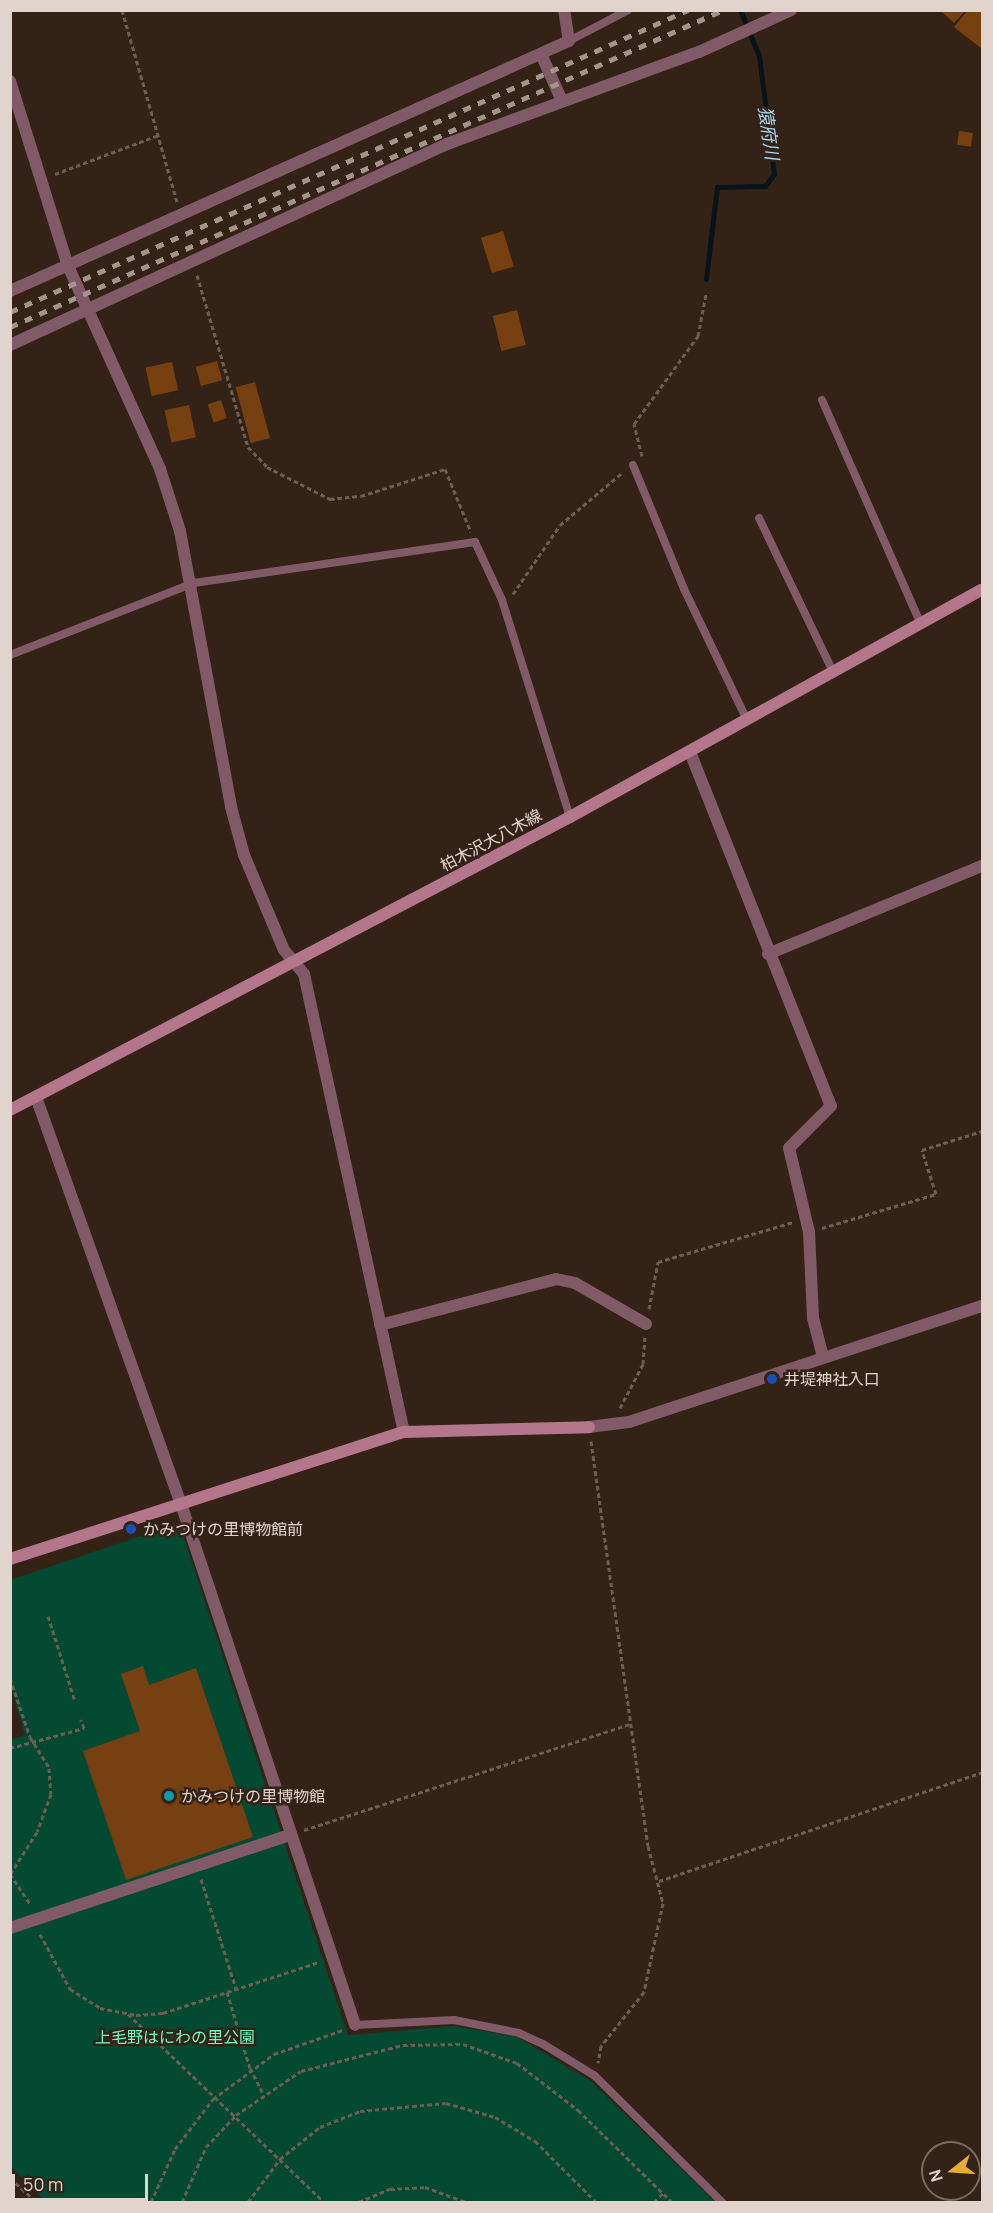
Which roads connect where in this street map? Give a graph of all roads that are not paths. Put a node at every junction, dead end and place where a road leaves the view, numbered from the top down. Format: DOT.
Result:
graph roads {
  1 [pos="564,10"];
  2 [pos="628,10"];
  3 [pos="791,10"];
  4 [pos="569,41"];
  5 [pos="541,54"];
  6 [pos="11,82"];
  7 [pos="562,101"];
  8 [pos="68,266"];
  9 [pos="10,291"];
  10 [pos="88,310"];
  11 [pos="10,345"];
  12 [pos="822,400"];
  13 [pos="633,465"];
  14 [pos="759,518"];
  15 [pos="194,583"];
  16 [pos="982,590"];
  17 [pos="921,624"];
  18 [pos="10,656"];
  19 [pos="833,672"];
  20 [pos="747,720"];
  21 [pos="690,752"];
  22 [pos="570,817"];
  23 [pos="982,866"];
  24 [pos="768,954"];
  25 [pos="294,964"];
  26 [pos="36,1097"];
  27 [pos="10,1110"];
  28 [pos="982,1306"];
  29 [pos="646,1324"];
  30 [pos="380,1325"];
  31 [pos="823,1357"];
  32 [pos="589,1427"];
  33 [pos="404,1432"];
  34 [pos="181,1504"];
  35 [pos="10,1559"];
  36 [pos="289,1835"];
  37 [pos="10,1928"];
  38 [pos="355,2025"];
  39 [pos="722,2202"];
  1 -- 4 [label="street"];
  2 -- 4 [label="lane"];
  3 -- 7 [label="street"];
  4 -- 5 [label="street"];
  5 -- 7 [label="street"];
  5 -- 8 [label="street"];
  6 -- 8 [label="street"];
  7 -- 10 [label="street"];
  8 -- 9 [label="street"];
  8 -- 10 [label="street"];
  10 -- 11 [label="street"];
  10 -- 15 [label="street"];
  12 -- 17 [label="lane"];
  13 -- 20 [label="lane"];
  14 -- 19 [label="lane"];
  15 -- 18 [label="lane"];
  15 -- 22 [label="lane"];
  15 -- 25 [label="street"];
  16 -- 17 [label="main road, 柏木沢大八木線"];
  17 -- 19 [label="main road, 柏木沢大八木線"];
  19 -- 20 [label="main road, 柏木沢大八木線"];
  20 -- 21 [label="main road, 柏木沢大八木線"];
  21 -- 22 [label="main road, 柏木沢大八木線"];
  21 -- 24 [label="street"];
  22 -- 25 [label="main road, 柏木沢大八木線"];
  23 -- 24 [label="street"];
  24 -- 31 [label="street"];
  25 -- 26 [label="main road, 柏木沢大八木線"];
  25 -- 30 [label="street"];
  26 -- 27 [label="main road, 柏木沢大八木線"];
  26 -- 34 [label="street"];
  28 -- 31 [label="street"];
  29 -- 30 [label="street"];
  30 -- 33 [label="street"];
  31 -- 32 [label="street"];
  32 -- 33 [label="main road"];
  33 -- 34 [label="main road"];
  34 -- 35 [label="main road"];
  34 -- 36 [label="street"];
  36 -- 37 [label="street"];
  36 -- 38 [label="street"];
  38 -- 39 [label="lane"];
}
